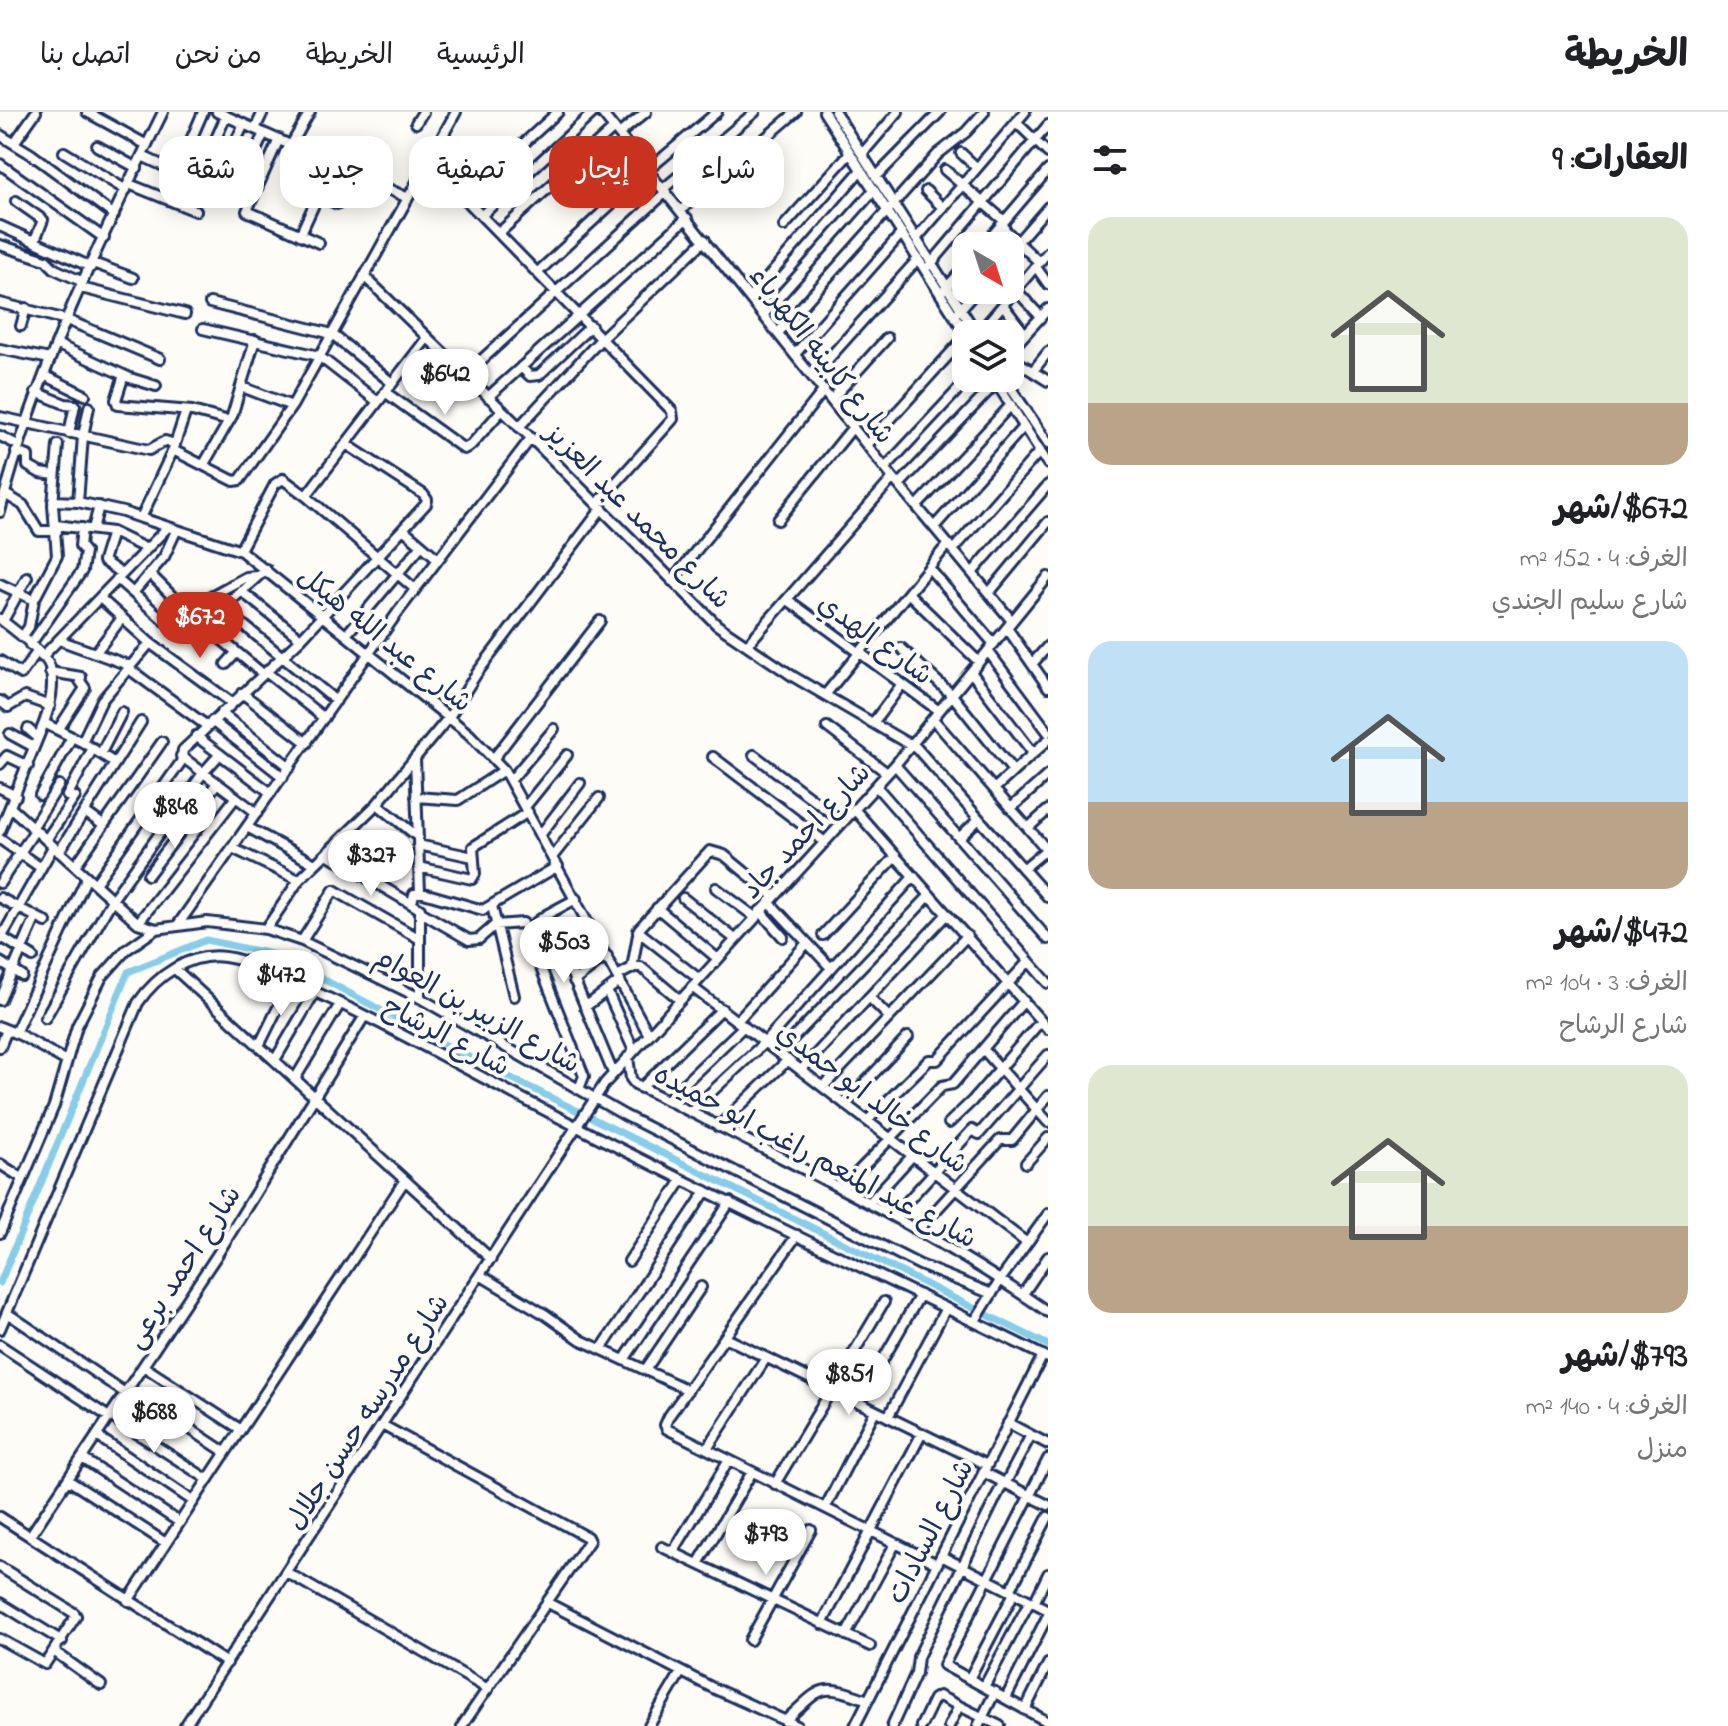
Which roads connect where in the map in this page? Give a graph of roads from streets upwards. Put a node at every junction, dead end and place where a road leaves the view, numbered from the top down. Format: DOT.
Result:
graph roads {
  1 [pos="36,112"];
  2 [pos="87,112"];
  3 [pos="163,112"];
  4 [pos="203,112"];
  5 [pos="263,112"];
  6 [pos="310,112"];
  7 [pos="423,112"];
  8 [pos="456,112"];
  9 [pos="558,112"];
  10 [pos="594,112"];
  11 [pos="646,112"];
  12 [pos="717,112"];
  13 [pos="755,112"];
  14 [pos="796,112"];
  15 [pos="824,112"];
  16 [pos="835,112"];
  17 [pos="940,112"];
  18 [pos="984,112"];
  19 [pos="1025,112"];
  20 [pos="221,114"];
  21 [pos="606,114"];
  22 [pos="894,114"];
  23 [pos="1016,122"];
  24 [pos="416,123"];
  25 [pos="244,124"];
  26 [pos="1048,125"];
  27 [pos="259,131"];
  28 [pos="617,131"];
  29 [pos="0,135"];
  30 [pos="193,136"];
  31 [pos="214,136"];
  32 [pos="238,136"];
  33 [pos="257,136"];
  34 [pos="296,136"];
  35 [pos="442,136"];
  36 [pos="532,136"];
  37 [pos="621,136"];
  38 [pos="279,139"];
  39 [pos="1035,140"];
  40 [pos="14,143"];
  41 [pos="147,145"];
  42 [pos="97,146"];
  43 [pos="64,152"];
  44 [pos="850,153"];
  45 [pos="961,153"];
  46 [pos="1048,153"];
  47 [pos="862,154"];
  48 [pos="142,156"];
  49 [pos="657,162"];
  50 [pos="0,164"];
  51 [pos="159,164"];
  52 [pos="137,168"];
  53 [pos="977,168"];
  54 [pos="861,170"];
  55 [pos="945,170"];
  56 [pos="1048,170"];
  57 [pos="876,177"];
  58 [pos="657,181"];
  59 [pos="962,185"];
  60 [pos="127,187"];
  61 [pos="664,190"];
  62 [pos="874,190"];
  63 [pos="393,191"];
  64 [pos="926,191"];
  65 [pos="408,198"];
  66 [pos="16,201"];
  67 [pos="984,203"];
  68 [pos="1048,207"];
  69 [pos="312,208"];
  70 [pos="475,208"];
  71 [pos="607,208"];
  72 [pos="891,208"];
  73 [pos="943,208"];
  74 [pos="196,211"];
  75 [pos="684,214"];
  76 [pos="114,215"];
  77 [pos="482,215"];
  78 [pos="1003,223"];
  79 [pos="0,226"];
  80 [pos="784,226"];
  81 [pos="500,232"];
  82 [pos="995,232"];
  83 [pos="1007,232"];
  84 [pos="902,233"];
  85 [pos="300,235"];
  86 [pos="1024,235"];
  87 [pos="104,238"];
  88 [pos="916,239"];
  89 [pos="35,240"];
  90 [pos="705,240"];
  91 [pos="319,243"];
  92 [pos="0,245"];
  93 [pos="1024,249"];
  94 [pos="1048,252"];
  95 [pos="918,259"];
  96 [pos="1038,264"];
  97 [pos="92,265"];
  98 [pos="928,267"];
  99 [pos="538,272"];
  100 [pos="364,276"];
  101 [pos="133,278"];
  102 [pos="1024,281"];
  103 [pos="952,282"];
  104 [pos="1048,284"];
  105 [pos="82,285"];
  106 [pos="944,291"];
  107 [pos="558,292"];
  108 [pos="750,298"];
  109 [pos="1024,299"];
  110 [pos="0,303"];
  111 [pos="210,303"];
  112 [pos="965,304"];
  113 [pos="1003,305"];
  114 [pos="26,308"];
  115 [pos="1048,309"];
  116 [pos="958,312"];
  117 [pos="185,314"];
  118 [pos="579,314"];
  119 [pos="764,314"];
  120 [pos="1041,317"];
  121 [pos="67,320"];
  122 [pos="963,320"];
  123 [pos="986,320"];
  124 [pos="21,326"];
  125 [pos="591,326"];
  126 [pos="203,329"];
  127 [pos="778,333"];
  128 [pos="332,334"];
  129 [pos="1025,334"];
  130 [pos="427,338"];
  131 [pos="602,338"];
  132 [pos="887,338"];
  133 [pos="255,340"];
  134 [pos="56,344"];
  135 [pos="0,349"];
  136 [pos="1048,352"];
  137 [pos="795,354"];
  138 [pos="952,354"];
  139 [pos="319,356"];
  140 [pos="50,359"];
  141 [pos="160,359"];
  142 [pos="1024,364"];
  143 [pos="521,367"];
  144 [pos="1033,371"];
  145 [pos="44,375"];
  146 [pos="124,375"];
  147 [pos="465,375"];
  148 [pos="813,376"];
  149 [pos="1048,381"];
  150 [pos="392,383"];
  151 [pos="156,386"];
  152 [pos="242,387"];
  153 [pos="824,390"];
  154 [pos="36,392"];
  155 [pos="385,392"];
  156 [pos="956,392"];
  157 [pos="986,392"];
  158 [pos="1005,392"];
  159 [pos="1010,392"];
  160 [pos="85,395"];
  161 [pos="488,397"];
  162 [pos="831,400"];
  163 [pos="378,402"];
  164 [pos="1011,405"];
  165 [pos="292,406"];
  166 [pos="89,407"];
  167 [pos="502,410"];
  168 [pos="186,411"];
  169 [pos="0,417"];
  170 [pos="229,421"];
  171 [pos="26,423"];
  172 [pos="1024,426"];
  173 [pos="519,427"];
  174 [pos="853,427"];
  175 [pos="69,433"];
  176 [pos="83,436"];
  177 [pos="1046,436"];
  178 [pos="531,438"];
  179 [pos="1,440"];
  180 [pos="346,444"];
  181 [pos="58,445"];
  182 [pos="867,445"];
  183 [pos="174,447"];
  184 [pos="17,448"];
  185 [pos="1040,451"];
  186 [pos="204,464"];
  187 [pos="1048,464"];
  188 [pos="885,468"];
  189 [pos="55,475"];
  190 [pos="896,481"];
  191 [pos="1048,485"];
  192 [pos="5,494"];
  193 [pos="306,496"];
  194 [pos="53,501"];
  195 [pos="78,502"];
  196 [pos="99,506"];
  197 [pos="600,506"];
  198 [pos="917,506"];
  199 [pos="0,512"];
  200 [pos="141,518"];
  201 [pos="778,520"];
  202 [pos="1048,522"];
  203 [pos="934,527"];
  204 [pos="56,528"];
  205 [pos="82,528"];
  206 [pos="93,529"];
  207 [pos="171,529"];
  208 [pos="403,529"];
  209 [pos="112,532"];
  210 [pos="421,546"];
  211 [pos="951,547"];
  212 [pos="147,549"];
  213 [pos="240,550"];
  214 [pos="377,556"];
  215 [pos="438,559"];
  216 [pos="929,568"];
  217 [pos="266,569"];
  218 [pos="972,573"];
  219 [pos="150,574"];
  220 [pos="397,574"];
  221 [pos="258,576"];
  222 [pos="27,577"];
  223 [pos="120,577"];
  224 [pos="1048,577"];
  225 [pos="672,581"];
  226 [pos="0,584"];
  227 [pos="1040,587"];
  228 [pos="415,589"];
  229 [pos="241,591"];
  230 [pos="20,592"];
  231 [pos="133,593"];
  232 [pos="908,593"];
  233 [pos="989,593"];
  234 [pos="1048,595"];
  235 [pos="100,598"];
  236 [pos="34,600"];
  237 [pos="788,600"];
  238 [pos="223,608"];
  239 [pos="186,610"];
  240 [pos="323,616"];
  241 [pos="122,618"];
  242 [pos="1,620"];
  243 [pos="600,621"];
  244 [pos="1010,624"];
  245 [pos="346,635"];
  246 [pos="22,637"];
  247 [pos="301,639"];
  248 [pos="59,640"];
  249 [pos="150,643"];
  250 [pos="747,645"];
  251 [pos="1048,646"];
  252 [pos="901,648"];
  253 [pos="991,648"];
  254 [pos="37,651"];
  255 [pos="96,652"];
  256 [pos="236,653"];
  257 [pos="860,653"];
  258 [pos="369,655"];
  259 [pos="282,657"];
  260 [pos="0,661"];
  261 [pos="979,662"];
  262 [pos="226,664"];
  263 [pos="1032,664"];
  264 [pos="130,668"];
  265 [pos="50,672"];
  266 [pos="971,672"];
  267 [pos="264,673"];
  268 [pos="902,684"];
  269 [pos="1048,687"];
  270 [pos="242,693"];
  271 [pos="825,695"];
  272 [pos="952,695"];
  273 [pos="0,701"];
  274 [pos="336,701"];
  275 [pos="232,703"];
  276 [pos="50,706"];
  277 [pos="122,712"];
  278 [pos="221,713"];
  279 [pos="936,715"];
  280 [pos="449,717"];
  281 [pos="324,718"];
  282 [pos="141,722"];
  283 [pos="44,723"];
  284 [pos="873,723"];
  285 [pos="209,724"];
  286 [pos="827,727"];
  287 [pos="28,729"];
  288 [pos="554,729"];
  289 [pos="58,730"];
  290 [pos="1048,732"];
  291 [pos="10,734"];
  292 [pos="196,736"];
  293 [pos="37,737"];
  294 [pos="72,737"];
  295 [pos="1048,740"];
  296 [pos="82,742"];
  297 [pos="162,742"];
  298 [pos="307,743"];
  299 [pos="913,744"];
  300 [pos="34,747"];
  301 [pos="97,751"];
  302 [pos="1033,753"];
  303 [pos="220,754"];
  304 [pos="567,755"];
  305 [pos="754,755"];
  306 [pos="181,756"];
  307 [pos="713,757"];
  308 [pos="494,758"];
  309 [pos="415,759"];
  310 [pos="115,763"];
  311 [pos="0,764"];
  312 [pos="895,765"];
  313 [pos="28,766"];
  314 [pos="290,767"];
  315 [pos="504,770"];
  316 [pos="1013,771"];
  317 [pos="203,773"];
  318 [pos="887,773"];
  319 [pos="1048,775"];
  320 [pos="283,777"];
  321 [pos="510,781"];
  322 [pos="217,783"];
  323 [pos="580,783"];
  324 [pos="59,785"];
  325 [pos="876,786"];
  326 [pos="0,788"];
  327 [pos="994,789"];
  328 [pos="271,793"];
  329 [pos="40,795"];
  330 [pos="16,796"];
  331 [pos="236,797"];
  332 [pos="416,797"];
  333 [pos="599,798"];
  334 [pos="377,804"];
  335 [pos="11,808"];
  336 [pos="1011,808"];
  337 [pos="854,809"];
  338 [pos="527,810"];
  339 [pos="1048,810"];
  340 [pos="85,812"];
  341 [pos="257,813"];
  342 [pos="3,818"];
  343 [pos="979,819"];
  344 [pos="843,822"];
  345 [pos="103,825"];
  346 [pos="247,827"];
  347 [pos="1028,828"];
  348 [pos="34,829"];
  349 [pos="0,831"];
  350 [pos="541,834"];
  351 [pos="959,838"];
  352 [pos="0,839"];
  353 [pos="418,841"];
  354 [pos="825,842"];
  355 [pos="53,846"];
  356 [pos="232,848"];
  357 [pos="1047,848"];
  358 [pos="20,853"];
  359 [pos="327,854"];
  360 [pos="553,856"];
  361 [pos="896,856"];
  362 [pos="473,857"];
  363 [pos="315,864"];
  364 [pos="75,866"];
  365 [pos="558,866"];
  366 [pos="419,867"];
  367 [pos="41,868"];
  368 [pos="1023,869"];
  369 [pos="148,875"];
  370 [pos="914,876"];
  371 [pos="87,877"];
  372 [pos="299,880"];
  373 [pos="0,883"];
  374 [pos="95,884"];
  375 [pos="716,888"];
  376 [pos="420,892"];
  377 [pos="930,895"];
  378 [pos="1048,897"];
  379 [pos="0,898"];
  380 [pos="683,898"];
  381 [pos="576,899"];
  382 [pos="771,899"];
  383 [pos="112,900"];
  384 [pos="412,903"];
  385 [pos="492,906"];
  386 [pos="19,907"];
  387 [pos="657,908"];
  388 [pos="421,912"];
  389 [pos="757,914"];
  390 [pos="947,914"];
  391 [pos="36,917"];
  392 [pos="46,922"];
  393 [pos="138,923"];
  394 [pos="495,925"];
  395 [pos="177,926"];
  396 [pos="156,929"];
  397 [pos="266,929"];
  398 [pos="526,930"];
  399 [pos="638,931"];
  400 [pos="595,934"];
  401 [pos="823,935"];
  402 [pos="967,936"];
  403 [pos="783,937"];
  404 [pos="1,938"];
  405 [pos="420,939"];
  406 [pos="735,939"];
  407 [pos="1048,939"];
  408 [pos="302,941"];
  409 [pos="807,943"];
  410 [pos="22,950"];
  411 [pos="607,956"];
  412 [pos="33,957"];
  413 [pos="718,959"];
  414 [pos="1029,961"];
  415 [pos="0,962"];
  416 [pos="632,968"];
  417 [pos="831,968"];
  418 [pos="175,969"];
  419 [pos="13,970"];
  420 [pos="22,976"];
  421 [pos="618,979"];
  422 [pos="699,979"];
  423 [pos="291,981"];
  424 [pos="574,981"];
  425 [pos="1006,982"];
  426 [pos="1048,983"];
  427 [pos="692,987"];
  428 [pos="607,991"];
  429 [pos="315,992"];
  430 [pos="514,996"];
  431 [pos="869,997"];
  432 [pos="420,998"];
  433 [pos="0,1000"];
  434 [pos="680,1000"];
  435 [pos="1024,1001"];
  436 [pos="340,1004"];
  437 [pos="585,1007"];
  438 [pos="722,1009"];
  439 [pos="364,1017"];
  440 [pos="889,1017"];
  441 [pos="45,1018"];
  442 [pos="741,1024"];
  443 [pos="1045,1025"];
  444 [pos="7,1030"];
  445 [pos="649,1035"];
  446 [pos="908,1037"];
  447 [pos="765,1042"];
  448 [pos="259,1046"];
  449 [pos="0,1047"];
  450 [pos="983,1049"];
  451 [pos="779,1053"];
  452 [pos="631,1054"];
  453 [pos="1048,1055"];
  454 [pos="275,1060"];
  455 [pos="788,1060"];
  456 [pos="66,1061"];
  457 [pos="1000,1068"];
  458 [pos="801,1070"];
  459 [pos="613,1073"];
  460 [pos="295,1079"];
  461 [pos="823,1087"];
  462 [pos="641,1088"];
  463 [pos="579,1089"];
  464 [pos="1018,1089"];
  465 [pos="1048,1096"];
  466 [pos="316,1098"];
  467 [pos="595,1098"];
  468 [pos="667,1100"];
  469 [pos="845,1104"];
  470 [pos="1037,1109"];
  471 [pos="690,1112"];
  472 [pos="583,1119"];
  473 [pos="867,1121"];
  474 [pos="1048,1122"];
  475 [pos="949,1123"];
  476 [pos="718,1127"];
  477 [pos="578,1128"];
  478 [pos="979,1134"];
  479 [pos="889,1137"];
  480 [pos="1048,1138"];
  481 [pos="992,1149"];
  482 [pos="913,1155"];
  483 [pos="1026,1163"];
  484 [pos="0,1164"];
  485 [pos="935,1172"];
  486 [pos="22,1178"];
  487 [pos="405,1180"];
  488 [pos="682,1180"];
  489 [pos="841,1189"];
  490 [pos="956,1189"];
  491 [pos="706,1191"];
  492 [pos="730,1202"];
  493 [pos="869,1203"];
  494 [pos="1048,1214"];
  495 [pos="894,1216"];
  496 [pos="918,1230"];
  497 [pos="0,1233"];
  498 [pos="797,1235"];
  499 [pos="1027,1243"];
  500 [pos="1048,1257"];
  501 [pos="491,1259"];
  502 [pos="629,1261"];
  503 [pos="480,1275"];
  504 [pos="1001,1279"];
  505 [pos="701,1287"];
  506 [pos="1023,1294"];
  507 [pos="920,1295"];
  508 [pos="990,1296"];
  509 [pos="884,1302"];
  510 [pos="946,1308"];
  511 [pos="1048,1312"];
  512 [pos="7,1313"];
  513 [pos="977,1318"];
  514 [pos="0,1329"];
  515 [pos="726,1338"];
  516 [pos="0,1345"];
  517 [pos="602,1348"];
  518 [pos="1045,1357"];
  519 [pos="766,1358"];
  520 [pos="624,1360"];
  521 [pos="143,1366"];
  522 [pos="646,1369"];
  523 [pos="688,1390"];
  524 [pos="126,1391"];
  525 [pos="830,1391"];
  526 [pos="858,1403"];
  527 [pos="875,1411"];
  528 [pos="109,1416"];
  529 [pos="888,1417"];
  530 [pos="1008,1423"];
  531 [pos="382,1425"];
  532 [pos="240,1429"];
  533 [pos="922,1433"];
  534 [pos="1031,1435"];
  535 [pos="97,1436"];
  536 [pos="1048,1444"];
  537 [pos="707,1449"];
  538 [pos="225,1452"];
  539 [pos="82,1458"];
  540 [pos="1048,1459"];
  541 [pos="729,1460"];
  542 [pos="985,1469"];
  543 [pos="752,1472"];
  544 [pos="207,1479"];
  545 [pos="68,1480"];
  546 [pos="1004,1483"];
  547 [pos="775,1484"];
  548 [pos="1028,1496"];
  549 [pos="193,1501"];
  550 [pos="1048,1505"];
  551 [pos="825,1508"];
  552 [pos="0,1517"];
  553 [pos="1048,1517"];
  554 [pos="179,1522"];
  555 [pos="811,1530"];
  556 [pos="872,1532"];
  557 [pos="30,1536"];
  558 [pos="166,1543"];
  559 [pos="895,1544"];
  560 [pos="662,1547"];
  561 [pos="673,1552"];
  562 [pos="939,1560"];
  563 [pos="698,1564"];
  564 [pos="962,1566"];
  565 [pos="0,1567"];
  566 [pos="286,1572"];
  567 [pos="1048,1574"];
  568 [pos="987,1579"];
  569 [pos="1012,1592"];
  570 [pos="772,1600"];
  571 [pos="128,1601"];
  572 [pos="1032,1602"];
  573 [pos="0,1603"];
  574 [pos="548,1603"];
  575 [pos="1048,1612"];
  576 [pos="822,1624"];
  577 [pos="846,1635"];
  578 [pos="0,1639"];
  579 [pos="750,1640"];
  580 [pos="62,1641"];
  581 [pos="870,1646"];
  582 [pos="55,1652"];
  583 [pos="227,1663"];
  584 [pos="1048,1664"];
  585 [pos="681,1672"];
  586 [pos="969,1679"];
  587 [pos="101,1685"];
  588 [pos="984,1687"];
  589 [pos="488,1689"];
  590 [pos="995,1692"];
  591 [pos="1006,1698"];
  592 [pos="868,1700"];
  593 [pos="959,1706"];
  594 [pos="1025,1710"];
  595 [pos="775,1717"];
  596 [pos="982,1717"];
  597 [pos="1047,1719"];
  598 [pos="785,1721"];
  599 [pos="189,1725"];
  600 [pos="462,1726"];
  601 [pos="649,1726"];
  602 [pos="770,1726"];
  603 [pos="797,1726"];
  604 [pos="855,1726"];
  605 [pos="892,1726"];
  606 [pos="921,1726"];
  607 [pos="949,1726"];
  608 [pos="978,1726"];
  609 [pos="1000,1726"];
  1 -- 40 [label="street"];
  2 -- 41 [label="street"];
  3 -- 41 [label="street"];
  4 -- 30 [label="street"];
  5 -- 27 [label="street"];
  6 -- 34 [label="street"];
  7 -- 24 [label="street"];
  8 -- 35 [label="street"];
  9 -- 36 [label="street"];
  10 -- 77 [label="street"];
  11 -- 28 [label="street"];
  12 -- 49 [label="street"];
  13 -- 61 [label="street"];
  14 -- 75 [label="street"];
  15 -- 44 [label="street"];
  16 -- 47 [label="street"];
  17 -- 57 [label="street"];
  18 -- 72 [label="street"];
  19 -- 23 [label="street"];
  20 -- 25 [label="street"];
  20 -- 31 [label="street"];
  21 -- 28 [label="street, شارع كابينه الكهرباء"];
  22 -- 47 [label="street"];
  23 -- 39 [label="street"];
  23 -- 53 [label="street"];
  25 -- 27 [label="street"];
  25 -- 32 [label="street"];
  26 -- 39 [label="street"];
  27 -- 33 [label="street"];
  27 -- 38 [label="street"];
  28 -- 37 [label="street, شارع كابينه الكهرباء"];
  28 -- 81 [label="street"];
  29 -- 40 [label="street"];
  38 -- 85 [label="street"];
  39 -- 46 [label="street"];
  39 -- 67 [label="street"];
  40 -- 76 [label="street"];
  41 -- 48 [label="street"];
  42 -- 52 [label="street"];
  43 -- 60 [label="street"];
  44 -- 54 [label="street"];
  44 -- 80 [label="street"];
  45 -- 53 [label="street"];
  47 -- 57 [label="street"];
  48 -- 51 [label="street"];
  48 -- 52 [label="street"];
  50 -- 87 [label="street"];
  52 -- 60 [label="street"];
  53 -- 59 [label="street"];
  54 -- 62 [label="street"];
  54 -- 108 [label="street"];
  55 -- 59 [label="street"];
  56 -- 78 [label="street"];
  57 -- 72 [label="street"];
  58 -- 61 [label="street, شارع كابينه الكهرباء"];
  59 -- 67 [label="street"];
  59 -- 73 [label="street"];
  60 -- 74 [label="street"];
  60 -- 76 [label="street"];
  61 -- 75 [label="street, شارع كابينه الكهرباء"];
  61 -- 107 [label="street"];
  62 -- 72 [label="street"];
  62 -- 119 [label="street"];
  63 -- 65 [label="street"];
  64 -- 73 [label="street"];
  65 -- 100 [label="street"];
  66 -- 89 [label="street"];
  67 -- 78 [label="street"];
  67 -- 98 [label="street"];
  68 -- 86 [label="street"];
  69 -- 85 [label="street"];
  70 -- 77 [label="street"];
  71 -- 99 [label="street"];
  72 -- 84 [label="street"];
  72 -- 88 [label="street"];
  72 -- 127 [label="street"];
  73 -- 88 [label="street"];
  75 -- 90 [label="street, شارع كابينه الكهرباء"];
  75 -- 118 [label="street"];
  76 -- 87 [label="street"];
  77 -- 81 [label="street"];
  78 -- 82 [label="street"];
  78 -- 83 [label="street"];
  79 -- 89 [label="street"];
  81 -- 99 [label="street"];
  84 -- 95 [label="street"];
  84 -- 137 [label="street"];
  85 -- 91 [label="street"];
  87 -- 97 [label="street"];
  88 -- 98 [label="street"];
  89 -- 97 [label="street"];
  90 -- 108 [label="street, شارع كابينه الكهرباء"];
  90 -- 131 [label="street"];
  92 -- 105 [label="street"];
  93 -- 96 [label="street"];
  94 -- 96 [label="street"];
  95 -- 98 [label="street"];
  95 -- 148 [label="street"];
  96 -- 102 [label="street"];
  96 -- 104 [label="street"];
  97 -- 101 [label="street"];
  97 -- 105 [label="street"];
  98 -- 106 [label="street"];
  99 -- 107 [label="street"];
  100 -- 128 [label="street"];
  100 -- 130 [label="street, شارع محمد عبد العزيز"];
  103 -- 106 [label="street"];
  105 -- 117 [label="street"];
  105 -- 121 [label="street"];
  106 -- 116 [label="street"];
  107 -- 118 [label="street"];
  107 -- 147 [label="street"];
  108 -- 119 [label="street, شارع كابينه الكهرباء"];
  109 -- 120 [label="street"];
  110 -- 114 [label="street"];
  111 -- 128 [label="street"];
  112 -- 116 [label="street"];
  113 -- 123 [label="street"];
  113 -- 129 [label="street"];
  114 -- 121 [label="street"];
  114 -- 124 [label="street"];
  115 -- 120 [label="street"];
  116 -- 122 [label="street"];
  118 -- 125 [label="street"];
  118 -- 143 [label="street"];
  119 -- 127 [label="street, شارع كابينه الكهرباء"];
  120 -- 129 [label="street"];
  121 -- 134 [label="street"];
  121 -- 141 [label="street"];
  125 -- 131 [label="street"];
  125 -- 143 [label="street"];
  126 -- 133 [label="street"];
  127 -- 137 [label="street, شارع كابينه الكهرباء"];
  128 -- 139 [label="street"];
  128 -- 150 [label="street"];
  130 -- 147 [label="street, شارع محمد عبد العزيز"];
  130 -- 150 [label="street"];
  131 -- 173 [label="street"];
  131 -- 197 [label="street"];
  132 -- 162 [label="street"];
  133 -- 139 [label="street"];
  133 -- 152 [label="street"];
  134 -- 140 [label="street"];
  134 -- 146 [label="street"];
  135 -- 140 [label="street"];
  136 -- 144 [label="street"];
  137 -- 148 [label="street, شارع كابينه الكهرباء"];
  138 -- 182 [label="street"];
  139 -- 163 [label="street"];
  139 -- 165 [label="street"];
  140 -- 145 [label="street"];
  142 -- 144 [label="street"];
  143 -- 161 [label="street"];
  144 -- 149 [label="street"];
  145 -- 154 [label="street"];
  145 -- 160 [label="street"];
  146 -- 151 [label="street"];
  146 -- 168 [label="street"];
  147 -- 161 [label="street, شارع محمد عبد العزيز"];
  148 -- 153 [label="street, شارع كابينه الكهرباء"];
  150 -- 155 [label="street"];
  152 -- 165 [label="street"];
  152 -- 170 [label="street"];
  153 -- 162 [label="street, شارع كابينه الكهرباء"];
  153 -- 225 [label="street"];
  154 -- 171 [label="street"];
  154 -- 175 [label="street"];
  155 -- 163 [label="street"];
  155 -- 167 [label="street"];
  156 -- 188 [label="street"];
  157 -- 190 [label="street"];
  158 -- 164 [label="street"];
  159 -- 177 [label="street"];
  161 -- 167 [label="street, شارع محمد عبد العزيز"];
  162 -- 174 [label="street, شارع كابينه الكهرباء"];
  163 -- 180 [label="street"];
  164 -- 172 [label="street"];
  164 -- 198 [label="street"];
  165 -- 186 [label="street"];
  166 -- 176 [label="street"];
  167 -- 173 [label="street, شارع محمد عبد العزيز"];
  168 -- 170 [label="street"];
  168 -- 183 [label="street"];
  169 -- 171 [label="street"];
  170 -- 186 [label="street"];
  171 -- 175 [label="street"];
  171 -- 184 [label="street"];
  172 -- 185 [label="street"];
  172 -- 203 [label="street"];
  173 -- 178 [label="street, شارع محمد عبد العزيز"];
  174 -- 182 [label="street, شارع كابينه الكهرباء"];
  174 -- 201 [label="street"];
  175 -- 176 [label="street"];
  176 -- 183 [label="street"];
  176 -- 195 [label="street"];
  178 -- 197 [label="street, شارع محمد عبد العزيز"];
  178 -- 215 [label="street"];
  179 -- 184 [label="street"];
  180 -- 193 [label="street"];
  180 -- 208 [label="street"];
  181 -- 189 [label="street"];
  182 -- 188 [label="street, شارع كابينه الكهرباء"];
  183 -- 186 [label="street"];
  183 -- 200 [label="street"];
  184 -- 189 [label="street"];
  184 -- 192 [label="street"];
  185 -- 187 [label="street"];
  185 -- 211 [label="street"];
  188 -- 190 [label="street, شارع كابينه الكهرباء"];
  189 -- 194 [label="street"];
  190 -- 198 [label="street, شارع كابينه الكهرباء"];
  190 -- 237 [label="street"];
  191 -- 218 [label="street"];
  192 -- 199 [label="street"];
  192 -- 204 [label="street"];
  193 -- 213 [label="street"];
  193 -- 214 [label="street"];
  194 -- 195 [label="street, شارع عبد الله هيكل"];
  194 -- 204 [label="street"];
  195 -- 196 [label="street, شارع عبد الله هيكل"];
  196 -- 200 [label="street, شارع عبد الله هيكل"];
  196 -- 206 [label="street"];
  197 -- 225 [label="street, شارع محمد عبد العزيز"];
  197 -- 280 [label="street"];
  198 -- 203 [label="street, شارع كابينه الكهرباء"];
  200 -- 207 [label="street, شارع عبد الله هيكل"];
  202 -- 233 [label="street"];
  203 -- 211 [label="street, شارع كابينه الكهرباء"];
  204 -- 205 [label="street"];
  204 -- 236 [label="street"];
  205 -- 206 [label="street"];
  205 -- 254 [label="street"];
  206 -- 209 [label="street"];
  207 -- 212 [label="street"];
  207 -- 213 [label="street, شارع عبد الله هيكل"];
  207 -- 219 [label="street"];
  208 -- 210 [label="street"];
  208 -- 214 [label="street"];
  209 -- 212 [label="street"];
  209 -- 223 [label="street"];
  210 -- 215 [label="street"];
  210 -- 220 [label="street"];
  211 -- 216 [label="street"];
  211 -- 218 [label="street, شارع كابينه الكهرباء"];
  212 -- 223 [label="street"];
  213 -- 217 [label="street, شارع عبد الله هيكل"];
  214 -- 220 [label="street"];
  214 -- 240 [label="street"];
  215 -- 228 [label="street"];
  216 -- 232 [label="street"];
  216 -- 253 [label="street"];
  217 -- 221 [label="street"];
  217 -- 240 [label="street, شارع عبد الله هيكل"];
  218 -- 233 [label="street, شارع كابينه الكهرباء"];
  219 -- 231 [label="street"];
  219 -- 239 [label="street"];
  220 -- 228 [label="street"];
  220 -- 245 [label="street"];
  221 -- 229 [label="street"];
  221 -- 239 [label="street"];
  222 -- 230 [label="street"];
  223 -- 231 [label="street"];
  223 -- 235 [label="street"];
  224 -- 227 [label="street, شارع احمد جاد"];
  225 -- 250 [label="street, شارع محمد عبد العزيز"];
  226 -- 230 [label="street"];
  227 -- 234 [label="street"];
  227 -- 244 [label="street, شارع احمد جاد"];
  228 -- 258 [label="street"];
  229 -- 238 [label="street"];
  229 -- 247 [label="street"];
  230 -- 236 [label="street"];
  230 -- 242 [label="street"];
  231 -- 239 [label="street"];
  232 -- 257 [label="street"];
  232 -- 261 [label="street"];
  233 -- 244 [label="street, شارع كابينه الكهرباء"];
  235 -- 241 [label="street"];
  235 -- 248 [label="street"];
  236 -- 246 [label="street"];
  237 -- 250 [label="street"];
  237 -- 257 [label="street, شارع الهدي"];
  238 -- 256 [label="street"];
  238 -- 259 [label="street"];
  240 -- 245 [label="street, شارع عبد الله هيكل"];
  240 -- 247 [label="street"];
  241 -- 249 [label="street"];
  241 -- 255 [label="street"];
  242 -- 246 [label="street"];
  243 -- 308 [label="street"];
  244 -- 253 [label="street, شارع احمد جاد"];
  244 -- 263 [label="street, شارع كابينه الكهرباء"];
  245 -- 258 [label="street, شارع عبد الله هيكل"];
  246 -- 254 [label="street"];
  247 -- 259 [label="street"];
  248 -- 254 [label="street"];
  248 -- 255 [label="street"];
  249 -- 264 [label="street"];
  249 -- 275 [label="street"];
  250 -- 271 [label="street, شارع محمد عبد العزيز"];
  251 -- 263 [label="street"];
  252 -- 272 [label="street"];
  253 -- 261 [label="street, شارع احمد جاد"];
  253 -- 290 [label="street"];
  254 -- 260 [label="street"];
  254 -- 265 [label="street"];
  255 -- 264 [label="street"];
  256 -- 262 [label="street"];
  256 -- 267 [label="street"];
  257 -- 268 [label="street, شارع الهدي"];
  257 -- 271 [label="street"];
  258 -- 274 [label="street"];
  258 -- 280 [label="street, شارع عبد الله هيكل"];
  259 -- 267 [label="street"];
  259 -- 274 [label="street"];
  261 -- 266 [label="street, شارع احمد جاد"];
  263 -- 269 [label="street, شارع كابينه الكهرباء"];
  264 -- 285 [label="street"];
  264 -- 296 [label="street"];
  265 -- 276 [label="street"];
  265 -- 289 [label="street"];
  266 -- 272 [label="street, شارع احمد جاد"];
  266 -- 302 [label="street"];
  267 -- 270 [label="street"];
  267 -- 281 [label="street"];
  268 -- 279 [label="street, شارع الهدي"];
  268 -- 284 [label="street"];
  270 -- 275 [label="street"];
  270 -- 298 [label="street"];
  271 -- 284 [label="street, شارع محمد عبد العزيز"];
  272 -- 279 [label="street, شارع احمد جاد"];
  272 -- 316 [label="street"];
  273 -- 276 [label="street"];
  274 -- 281 [label="street"];
  275 -- 278 [label="street"];
  276 -- 283 [label="street"];
  277 -- 301 [label="street"];
  278 -- 285 [label="street"];
  278 -- 314 [label="street"];
  279 -- 299 [label="street, شارع احمد جاد"];
  279 -- 327 [label="street, شارع الهدي"];
  280 -- 308 [label="street, شارع عبد الله هيكل"];
  280 -- 309 [label="street"];
  281 -- 298 [label="street"];
  282 -- 310 [label="street"];
  283 -- 289 [label="street"];
  283 -- 293 [label="street"];
  284 -- 299 [label="street, شارع محمد عبد العزيز"];
  285 -- 292 [label="street"];
  285 -- 320 [label="street"];
  286 -- 318 [label="street"];
  287 -- 293 [label="street"];
  288 -- 321 [label="street"];
  289 -- 294 [label="street"];
  291 -- 300 [label="street"];
  292 -- 303 [label="street"];
  292 -- 306 [label="street"];
  293 -- 300 [label="street"];
  294 -- 296 [label="street"];
  294 -- 329 [label="street"];
  295 -- 302 [label="street"];
  296 -- 301 [label="street"];
  297 -- 345 [label="street"];
  298 -- 314 [label="street"];
  299 -- 312 [label="street, شارع احمد جاد"];
  299 -- 343 [label="street"];
  300 -- 313 [label="street"];
  301 -- 310 [label="street"];
  301 -- 355 [label="street"];
  302 -- 316 [label="street"];
  303 -- 317 [label="street"];
  303 -- 328 [label="street"];
  304 -- 338 [label="street"];
  305 -- 344 [label="street"];
  306 -- 317 [label="street"];
  306 -- 374 [label="street"];
  307 -- 354 [label="street"];
  308 -- 315 [label="street, شارع عبد الله هيكل"];
  309 -- 332 [label="street"];
  309 -- 334 [label="street"];
  310 -- 340 [label="street"];
  311 -- 313 [label="street"];
  312 -- 318 [label="street, شارع احمد جاد"];
  312 -- 351 [label="street"];
  313 -- 330 [label="street"];
  314 -- 320 [label="street"];
  315 -- 321 [label="street, شارع عبد الله هيكل"];
  315 -- 332 [label="street"];
  316 -- 327 [label="street"];
  317 -- 322 [label="street"];
  317 -- 383 [label="street"];
  318 -- 325 [label="street, شارع احمد جاد"];
  319 -- 336 [label="street"];
  320 -- 328 [label="street"];
  321 -- 338 [label="street, شارع عبد الله هيكل"];
  322 -- 331 [label="street"];
  322 -- 369 [label="street"];
  323 -- 350 [label="street"];
  324 -- 348 [label="street"];
  325 -- 337 [label="street, شارع احمد جاد"];
  325 -- 414 [label="street"];
  326 -- 330 [label="street"];
  327 -- 336 [label="street, شارع الهدي"];
  328 -- 341 [label="street"];
  330 -- 335 [label="street"];
  331 -- 341 [label="street"];
  331 -- 393 [label="street"];
  332 -- 353 [label="street"];
  333 -- 360 [label="street"];
  334 -- 353 [label="street"];
  334 -- 359 [label="street"];
  335 -- 342 [label="street"];
  335 -- 348 [label="street"];
  336 -- 347 [label="street, شارع الهدي"];
  337 -- 344 [label="street, شارع احمد جاد"];
  337 -- 361 [label="street"];
  338 -- 350 [label="street, شارع عبد الله هيكل"];
  338 -- 362 [label="street"];
  339 -- 347 [label="street"];
  340 -- 345 [label="street"];
  340 -- 355 [label="street"];
  341 -- 346 [label="street"];
  342 -- 349 [label="street"];
  343 -- 351 [label="street"];
  343 -- 368 [label="street"];
  344 -- 354 [label="street, شارع احمد جاد"];
  345 -- 364 [label="street"];
  346 -- 356 [label="street"];
  346 -- 363 [label="street"];
  347 -- 357 [label="street, شارع الهدي"];
  348 -- 355 [label="street"];
  348 -- 358 [label="street"];
  350 -- 360 [label="street, شارع عبد الله هيكل"];
  351 -- 407 [label="street"];
  352 -- 358 [label="street"];
  353 -- 362 [label="street"];
  353 -- 366 [label="street"];
  354 -- 382 [label="street, شارع احمد جاد"];
  355 -- 364 [label="street"];
  355 -- 367 [label="street"];
  356 -- 372 [label="street"];
  356 -- 395 [label="street"];
  357 -- 368 [label="street"];
  358 -- 367 [label="street"];
  358 -- 373 [label="street"];
  359 -- 363 [label="street"];
  359 -- 384 [label="street"];
  360 -- 365 [label="street, شارع عبد الله هيكل"];
  361 -- 370 [label="street"];
  361 -- 401 [label="street"];
  362 -- 366 [label="street"];
  363 -- 372 [label="street"];
  364 -- 371 [label="street"];
  365 -- 381 [label="street, شارع عبد الله هيكل"];
  365 -- 385 [label="street"];
  366 -- 376 [label="street"];
  367 -- 386 [label="street"];
  368 -- 378 [label="street"];
  370 -- 377 [label="street"];
  370 -- 417 [label="street"];
  371 -- 374 [label="street"];
  371 -- 444 [label="street"];
  372 -- 397 [label="street"];
  374 -- 383 [label="street"];
  375 -- 389 [label="street"];
  376 -- 384 [label="street"];
  376 -- 385 [label="street"];
  377 -- 390 [label="street"];
  377 -- 451 [label="street"];
  379 -- 386 [label="street"];
  380 -- 406 [label="street"];
  381 -- 398 [label="street"];
  381 -- 400 [label="street, شارع عبد الله هيكل"];
  382 -- 387 [label="street"];
  382 -- 389 [label="street, شارع احمد جاد"];
  382 -- 409 [label="street"];
  383 -- 393 [label="street"];
  383 -- 441 [label="street"];
  384 -- 388 [label="street"];
  385 -- 394 [label="street"];
  386 -- 391 [label="street"];
  386 -- 404 [label="street"];
  387 -- 399 [label="street"];
  387 -- 413 [label="street"];
  388 -- 394 [label="street"];
  388 -- 405 [label="street"];
  389 -- 403 [label="street"];
  389 -- 406 [label="street, شارع احمد جاد"];
  390 -- 402 [label="street"];
  390 -- 431 [label="street"];
  391 -- 392 [label="street"];
  391 -- 410 [label="street"];
  393 -- 396 [label="street"];
  394 -- 398 [label="street"];
  394 -- 430 [label="street"];
  395 -- 396 [label="street, شارع الزبير بن العوام"];
  395 -- 397 [label="street, شارع الزبير بن العوام"];
  396 -- 456 [label="street"];
  397 -- 408 [label="street, شارع الزبير بن العوام"];
  398 -- 463 [label="street"];
  399 -- 416 [label="street"];
  399 -- 422 [label="street"];
  400 -- 411 [label="street, شارع عبد الله هيكل"];
  400 -- 424 [label="street"];
  402 -- 425 [label="street"];
  402 -- 440 [label="street"];
  404 -- 410 [label="street"];
  405 -- 408 [label="street"];
  405 -- 432 [label="street"];
  406 -- 413 [label="street, شارع احمد جاد"];
  408 -- 432 [label="street, شارع الزبير بن العوام"];
  409 -- 417 [label="street"];
  409 -- 442 [label="street"];
  410 -- 412 [label="street"];
  410 -- 419 [label="street"];
  411 -- 421 [label="street, شارع عبد الله هيكل"];
  411 -- 424 [label="street"];
  413 -- 422 [label="street, شارع احمد جاد"];
  414 -- 425 [label="street"];
  414 -- 426 [label="street"];
  415 -- 419 [label="street"];
  416 -- 421 [label="street"];
  416 -- 434 [label="street"];
  417 -- 447 [label="street"];
  418 -- 423 [label="street, شارع الرشاح"];
  418 -- 448 [label="street"];
  418 -- 512 [label="street, شارع الرشاح"];
  419 -- 420 [label="street"];
  419 -- 433 [label="street"];
  421 -- 428 [label="street"];
  421 -- 445 [label="street, شارع عبد الله هيكل"];
  422 -- 427 [label="street, شارع احمد جاد"];
  423 -- 429 [label="street, شارع الرشاح"];
  423 -- 448 [label="street"];
  424 -- 437 [label="street"];
  425 -- 435 [label="street"];
  425 -- 473 [label="street"];
  427 -- 434 [label="street, شارع احمد جاد"];
  427 -- 438 [label="street, شارع خالد ابو حمدي"];
  428 -- 437 [label="street"];
  428 -- 452 [label="street, شارع عبد المنعم راغب ابو حميده"];
  429 -- 436 [label="street, شارع الرشاح"];
  429 -- 454 [label="street"];
  431 -- 440 [label="street"];
  431 -- 458 [label="street"];
  432 -- 463 [label="street, شارع الزبير بن العوام"];
  434 -- 445 [label="street, شارع احمد جاد"];
  435 -- 443 [label="street"];
  435 -- 450 [label="street"];
  436 -- 439 [label="street, شارع الرشاح"];
  436 -- 460 [label="street"];
  437 -- 459 [label="street"];
  438 -- 442 [label="street, شارع خالد ابو حمدي"];
  438 -- 462 [label="street"];
  439 -- 466 [label="street, شارع احمد برعى"];
  439 -- 477 [label="street, شارع الرشاح"];
  440 -- 461 [label="street"];
  442 -- 447 [label="street, شارع خالد ابو حمدي"];
  442 -- 468 [label="street"];
  443 -- 457 [label="street"];
  444 -- 449 [label="street"];
  444 -- 456 [label="street"];
  445 -- 452 [label="street, شارع احمد جاد"];
  446 -- 469 [label="street"];
  447 -- 451 [label="street, شارع خالد ابو حمدي"];
  447 -- 471 [label="street"];
  448 -- 454 [label="street"];
  450 -- 457 [label="street"];
  450 -- 479 [label="street"];
  451 -- 455 [label="street, شارع خالد ابو حمدي"];
  452 -- 459 [label="street, شارع احمد جاد"];
  452 -- 462 [label="street, شارع عبد المنعم راغب ابو حميده"];
  453 -- 464 [label="street"];
  454 -- 460 [label="street"];
  455 -- 458 [label="street, شارع خالد ابو حمدي"];
  455 -- 476 [label="street"];
  456 -- 486 [label="street"];
  457 -- 464 [label="street"];
  457 -- 475 [label="street"];
  458 -- 461 [label="street, شارع خالد ابو حمدي"];
  459 -- 467 [label="street, شارع احمد جاد"];
  460 -- 466 [label="street"];
  461 -- 469 [label="street, شارع خالد ابو حمدي"];
  462 -- 468 [label="street, شارع عبد المنعم راغب ابو حميده"];
  463 -- 467 [label="street, شارع الزبير بن العوام"];
  464 -- 470 [label="street"];
  464 -- 478 [label="street"];
  465 -- 470 [label="street"];
  466 -- 487 [label="street"];
  466 -- 521 [label="street, شارع احمد برعى"];
  467 -- 472 [label="street, شارع احمد جاد"];
  467 -- 508 [label="street, شارع الزبير بن العوام"];
  468 -- 471 [label="street, شارع عبد المنعم راغب ابو حميده"];
  469 -- 473 [label="street, شارع خالد ابو حمدي"];
  470 -- 474 [label="street"];
  470 -- 481 [label="street"];
  471 -- 476 [label="street, شارع عبد المنعم راغب ابو حميده"];
  472 -- 477 [label="street, شارع مدرسه حسن جلال"];
  473 -- 479 [label="street, شارع خالد ابو حمدي"];
  476 -- 489 [label="street, شارع عبد المنعم راغب ابو حميده"];
  477 -- 488 [label="street, شارع الرشاح"];
  477 -- 501 [label="street, شارع مدرسه حسن جلال"];
  478 -- 481 [label="street"];
  478 -- 485 [label="street"];
  479 -- 482 [label="street, شارع خالد ابو حمدي"];
  479 -- 489 [label="street"];
  480 -- 483 [label="street"];
  481 -- 490 [label="street"];
  482 -- 485 [label="street, شارع خالد ابو حمدي"];
  482 -- 493 [label="street"];
  484 -- 486 [label="street"];
  485 -- 490 [label="street, شارع خالد ابو حمدي"];
  485 -- 495 [label="street"];
  486 -- 497 [label="street"];
  487 -- 501 [label="street"];
  487 -- 532 [label="street"];
  488 -- 491 [label="street, شارع الرشاح"];
  488 -- 502 [label="street"];
  489 -- 493 [label="street, شارع عبد المنعم راغب ابو حميده"];
  490 -- 496 [label="street"];
  490 -- 499 [label="street, شارع خالد ابو حمدي"];
  491 -- 492 [label="street, شارع الرشاح"];
  491 -- 517 [label="street"];
  492 -- 498 [label="street, شارع الرشاح"];
  492 -- 520 [label="street"];
  493 -- 495 [label="street, شارع عبد المنعم راغب ابو حميده"];
  494 -- 499 [label="street"];
  495 -- 496 [label="street, شارع عبد المنعم راغب ابو حميده"];
  496 -- 504 [label="street, شارع عبد المنعم راغب ابو حميده"];
  498 -- 507 [label="street, شارع الرشاح"];
  498 -- 515 [label="street"];
  499 -- 504 [label="street"];
  500 -- 506 [label="street"];
  501 -- 503 [label="street, شارع مدرسه حسن جلال"];
  503 -- 517 [label="street"];
  503 -- 531 [label="street, شارع مدرسه حسن جلال"];
  504 -- 506 [label="street, شارع عبد المنعم راغب ابو حميده"];
  504 -- 508 [label="street"];
  505 -- 522 [label="street"];
  506 -- 511 [label="street, شارع عبد المنعم راغب ابو حميده"];
  507 -- 510 [label="street, شارع الرشاح"];
  507 -- 526 [label="street"];
  508 -- 513 [label="street"];
  509 -- 525 [label="street"];
  510 -- 513 [label="street, شارع الرشاح"];
  510 -- 529 [label="street"];
  512 -- 514 [label="street, شارع الرشاح"];
  512 -- 524 [label="street"];
  513 -- 518 [label="street, شارع الرشاح"];
  515 -- 519 [label="street"];
  515 -- 523 [label="street"];
  516 -- 528 [label="street"];
  517 -- 520 [label="street"];
  518 -- 530 [label="street, شارع السادات"];
  519 -- 525 [label="street"];
  519 -- 537 [label="street"];
  520 -- 522 [label="street"];
  521 -- 524 [label="street, شارع احمد برعى"];
  521 -- 532 [label="street"];
  522 -- 523 [label="street"];
  523 -- 537 [label="street"];
  524 -- 528 [label="street, شارع احمد برعى"];
  524 -- 538 [label="street"];
  525 -- 526 [label="street"];
  525 -- 547 [label="street"];
  526 -- 527 [label="street"];
  527 -- 529 [label="street"];
  527 -- 551 [label="street"];
  528 -- 535 [label="street, شارع احمد برعى"];
  528 -- 544 [label="street"];
  529 -- 533 [label="street"];
  530 -- 534 [label="street"];
  530 -- 542 [label="street, شارع السادات"];
  531 -- 566 [label="street, شارع مدرسه حسن جلال"];
  531 -- 574 [label="street"];
  532 -- 538 [label="street"];
  533 -- 542 [label="street"];
  533 -- 556 [label="street"];
  534 -- 536 [label="street"];
  534 -- 546 [label="street"];
  535 -- 539 [label="street, شارع احمد برعى"];
  535 -- 549 [label="street"];
  537 -- 541 [label="street"];
  538 -- 544 [label="street"];
  539 -- 545 [label="street, شارع احمد برعى"];
  539 -- 554 [label="street"];
  540 -- 548 [label="street"];
  541 -- 543 [label="street"];
  541 -- 561 [label="street"];
  542 -- 546 [label="street"];
  542 -- 562 [label="street, شارع السادات"];
  543 -- 547 [label="street"];
  543 -- 563 [label="street"];
  544 -- 549 [label="street"];
  545 -- 557 [label="street, شارع احمد برعى"];
  545 -- 558 [label="street"];
  546 -- 548 [label="street"];
  546 -- 564 [label="street"];
  547 -- 551 [label="street"];
  548 -- 550 [label="street"];
  548 -- 568 [label="street"];
  549 -- 554 [label="street"];
  551 -- 556 [label="street"];
  552 -- 557 [label="street"];
  553 -- 569 [label="street"];
  554 -- 558 [label="street"];
  555 -- 570 [label="street"];
  556 -- 559 [label="street"];
  556 -- 576 [label="street"];
  557 -- 571 [label="street"];
  558 -- 571 [label="street"];
  559 -- 562 [label="street"];
  559 -- 577 [label="street"];
  560 -- 561 [label="street"];
  561 -- 563 [label="street"];
  562 -- 564 [label="street"];
  562 -- 592 [label="street, شارع السادات"];
  563 -- 570 [label="street"];
  564 -- 568 [label="street"];
  564 -- 605 [label="street"];
  565 -- 580 [label="street"];
  566 -- 583 [label="street, شارع مدرسه حسن جلال"];
  566 -- 589 [label="street"];
  567 -- 572 [label="street"];
  568 -- 569 [label="street"];
  568 -- 586 [label="street"];
  569 -- 572 [label="street"];
  569 -- 586 [label="street"];
  570 -- 576 [label="street"];
  570 -- 579 [label="street"];
  571 -- 583 [label="street"];
  572 -- 575 [label="street"];
  572 -- 588 [label="street"];
  573 -- 580 [label="street"];
  574 -- 585 [label="street"];
  574 -- 589 [label="street"];
  575 -- 591 [label="street"];
  576 -- 577 [label="street"];
  577 -- 581 [label="street"];
  578 -- 582 [label="street"];
  580 -- 582 [label="street"];
  582 -- 587 [label="street"];
  583 -- 599 [label="street, شارع مدرسه حسن جلال"];
  584 -- 594 [label="street"];
  585 -- 595 [label="street"];
  585 -- 601 [label="street"];
  586 -- 588 [label="street"];
  588 -- 590 [label="street"];
  589 -- 600 [label="street"];
  590 -- 591 [label="street"];
  590 -- 596 [label="street"];
  591 -- 594 [label="street"];
  592 -- 598 [label="street"];
  592 -- 604 [label="street, شارع السادات"];
  593 -- 596 [label="street"];
  593 -- 606 [label="street"];
  593 -- 607 [label="street"];
  594 -- 597 [label="street"];
  595 -- 598 [label="street"];
  595 -- 602 [label="street"];
  596 -- 608 [label="street"];
  596 -- 609 [label="street"];
  598 -- 603 [label="street"];
}
